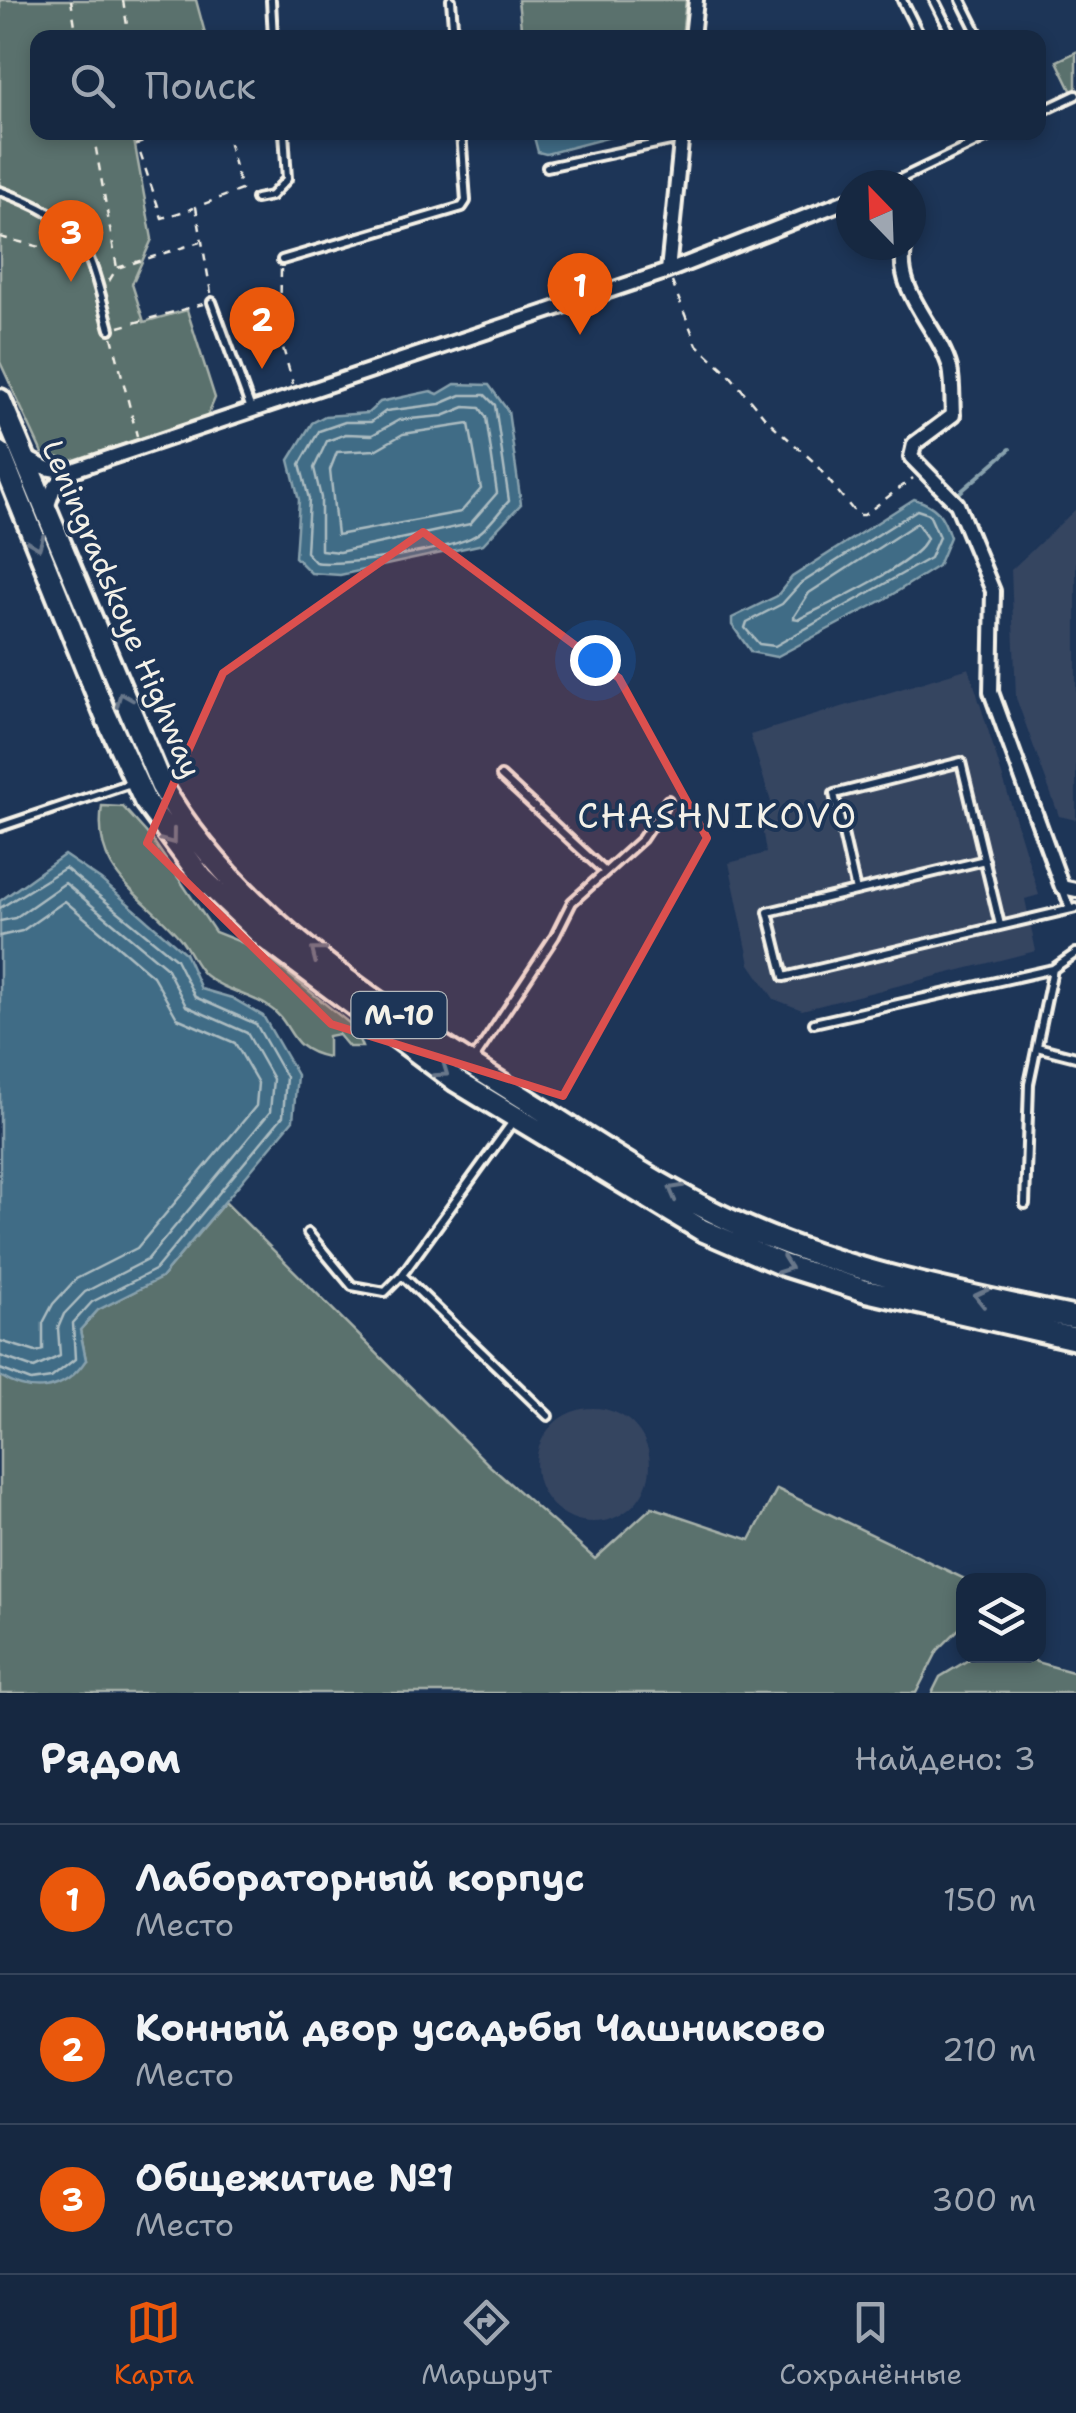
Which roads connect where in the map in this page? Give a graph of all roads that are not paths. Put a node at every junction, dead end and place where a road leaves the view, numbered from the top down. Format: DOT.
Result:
graph roads {
  1 [pos="270,0"];
  2 [pos="450,0"];
  3 [pos="696,0"];
  4 [pos="902,0"];
  5 [pos="934,0"];
  6 [pos="961,0"];
  7 [pos="272,30"];
  8 [pos="453,30"];
  9 [pos="693,30"];
  10 [pos="917,30"];
  11 [pos="949,30"];
  12 [pos="976,30"];
  13 [pos="1076,95"];
  14 [pos="1046,109"];
  15 [pos="285,140"];
  16 [pos="462,140"];
  17 [pos="665,140"];
  18 [pos="682,140"];
  19 [pos="982,140"];
  20 [pos="547,167"];
  21 [pos="921,170"];
  22 [pos="0,191"];
  23 [pos="256,199"];
  24 [pos="836,205"];
  25 [pos="282,260"];
  26 [pos="903,260"];
  27 [pos="668,271"];
  28 [pos="212,302"];
  29 [pos="110,329"];
  30 [pos="0,400"];
  31 [pos="251,410"];
  32 [pos="0,452"];
  33 [pos="25,456"];
  34 [pos="67,472"];
  35 [pos="46,508"];
  36 [pos="500,776"];
  37 [pos="135,781"];
  38 [pos="668,800"];
  39 [pos="0,827"];
  40 [pos="985,860"];
  41 [pos="603,870"];
  42 [pos="1069,889"];
  43 [pos="856,891"];
  44 [pos="1073,908"];
  45 [pos="1000,926"];
  46 [pos="1076,953"];
  47 [pos="1054,969"];
  48 [pos="814,1023"];
  49 [pos="1037,1047"];
  50 [pos="1076,1057"];
  51 [pos="470,1064"];
  52 [pos="515,1119"];
  53 [pos="1025,1204"];
  54 [pos="308,1233"];
  55 [pos="402,1275"];
  56 [pos="1076,1318"];
  57 [pos="1076,1339"];
  58 [pos="548,1416"];
  1 -- 7 [label="lane"];
  2 -- 8 [label="lane"];
  3 -- 9 [label="street"];
  4 -- 10 [label="lane"];
  5 -- 11 [label="lane"];
  6 -- 12 [label="lane"];
  13 -- 14 [label="lane"];
  15 -- 23 [label="lane"];
  16 -- 25 [label="lane"];
  17 -- 20 [label="lane"];
  18 -- 27 [label="street"];
  19 -- 21 [label="lane"];
  22 -- 29 [label="lane"];
  24 -- 27 [label="street"];
  26 -- 42 [label="street"];
  27 -- 31 [label="street"];
  28 -- 31 [label="lane"];
  30 -- 33 [label="highway, Leningradskoye Highway / М-10"];
  31 -- 34 [label="street"];
  32 -- 37 [label="highway, Leningradskoye Highway / М-10, one-way"];
  33 -- 34 [label="street"];
  33 -- 35 [label="highway, Leningradskoye Highway / М-10"];
  34 -- 35 [label="street"];
  51 -- 35 [label="highway, Leningradskoye Highway / М-10, one-way"];
  36 -- 41 [label="lane"];
  37 -- 39 [label="lane"];
  37 -- 52 [label="highway, Leningradskoye Highway / М-10, one-way"];
  38 -- 41 [label="lane"];
  40 -- 43 [label="lane"];
  40 -- 43 [label="lane"];
  40 -- 45 [label="lane"];
  41 -- 51 [label="lane"];
  42 -- 44 [label="lane"];
  43 -- 45 [label="lane"];
  44 -- 45 [label="lane"];
  46 -- 47 [label="lane"];
  47 -- 48 [label="lane"];
  47 -- 49 [label="lane"];
  49 -- 50 [label="lane"];
  49 -- 53 [label="lane"];
  56 -- 51 [label="highway, Leningradskoye Highway / М-10, one-way"];
  52 -- 55 [label="lane"];
  52 -- 57 [label="highway, Leningradskoye Highway / М-10, one-way"];
  54 -- 55 [label="lane"];
  55 -- 58 [label="lane"];
}
